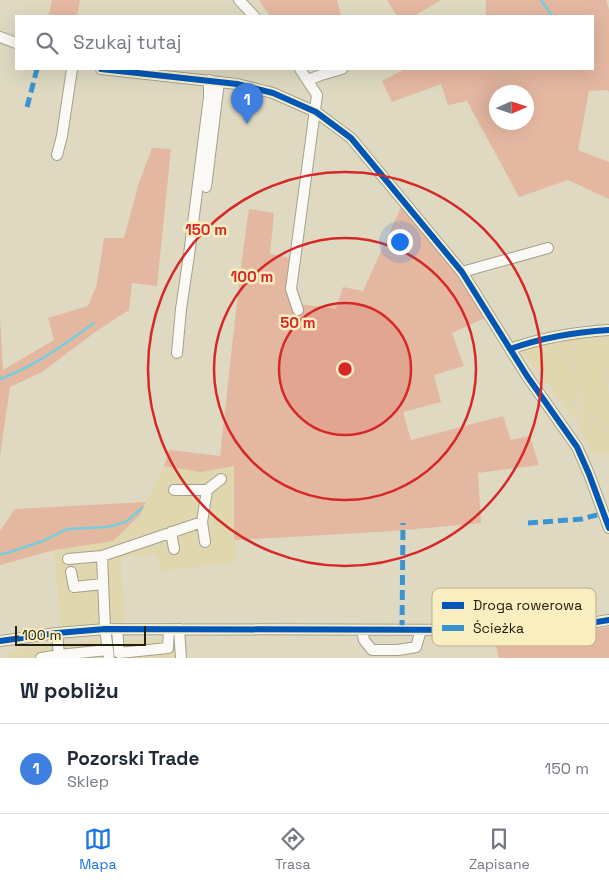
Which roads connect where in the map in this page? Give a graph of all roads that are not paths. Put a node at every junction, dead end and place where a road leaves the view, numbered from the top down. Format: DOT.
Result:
graph roads {
  1 [pos="239,0"];
  2 [pos="253,15"];
  3 [pos="0,37"];
  4 [pos="15,43"];
  5 [pos="72,70"];
  6 [pos="110,70"];
  7 [pos="301,70"];
  8 [pos="338,70"];
  9 [pos="308,80"];
  10 [pos="214,81"];
  11 [pos="316,112"];
  12 [pos="65,114"];
  13 [pos="64,144"];
  14 [pos="56,155"];
  15 [pos="206,187"];
  16 [pos="548,248"];
  17 [pos="462,272"];
  18 [pos="298,310"];
  19 [pos="609,330"];
  20 [pos="510,349"];
  21 [pos="176,353"];
  22 [pos="221,479"];
  23 [pos="174,490"];
  24 [pos="207,490"];
  25 [pos="202,522"];
  26 [pos="609,528"];
  27 [pos="171,532"];
  28 [pos="205,542"];
  29 [pos="174,548"];
  30 [pos="102,556"];
  31 [pos="68,559"];
  32 [pos="71,572"];
  33 [pos="103,584"];
  34 [pos="609,620"];
  35 [pos="596,622"];
  36 [pos="104,629"];
  37 [pos="117,629"];
  38 [pos="174,629"];
  39 [pos="362,630"];
  40 [pos="421,630"];
  41 [pos="432,630"];
  42 [pos="57,633"];
  43 [pos="0,640"];
  44 [pos="108,654"];
  45 [pos="59,655"];
  46 [pos="41,658"];
  47 [pos="181,658"];
  1 -- 2 [label="street"];
  3 -- 4 [label="street"];
  5 -- 12 [label="street"];
  6 -- 10 [label="street"];
  7 -- 9 [label="street"];
  8 -- 9 [label="street"];
  9 -- 11 [label="street"];
  10 -- 11 [label="street"];
  10 -- 15 [label="street"];
  10 -- 21 [label="street"];
  11 -- 17 [label="street"];
  11 -- 18 [label="street"];
  12 -- 13 [label="street"];
  12 -- 14 [label="street"];
  16 -- 17 [label="street"];
  17 -- 20 [label="street"];
  19 -- 20 [label="street"];
  20 -- 26 [label="street"];
  22 -- 24 [label="street"];
  23 -- 24 [label="street"];
  24 -- 25 [label="street"];
  25 -- 27 [label="street"];
  25 -- 28 [label="street"];
  27 -- 29 [label="street"];
  27 -- 30 [label="street"];
  30 -- 31 [label="street"];
  30 -- 33 [label="street"];
  32 -- 33 [label="street"];
  33 -- 36 [label="street"];
  34 -- 35 [label="street"];
  36 -- 37 [label="street"];
  36 -- 42 [label="street"];
  36 -- 44 [label="street"];
  37 -- 38 [label="street"];
  37 -- 38 [label="street"];
  38 -- 39 [label="street"];
  38 -- 47 [label="street"];
  39 -- 40 [label="street"];
  39 -- 40 [label="street"];
  40 -- 41 [label="street"];
  42 -- 43 [label="street"];
  42 -- 45 [label="street"];
  44 -- 45 [label="street"];
  45 -- 46 [label="street"];
}
